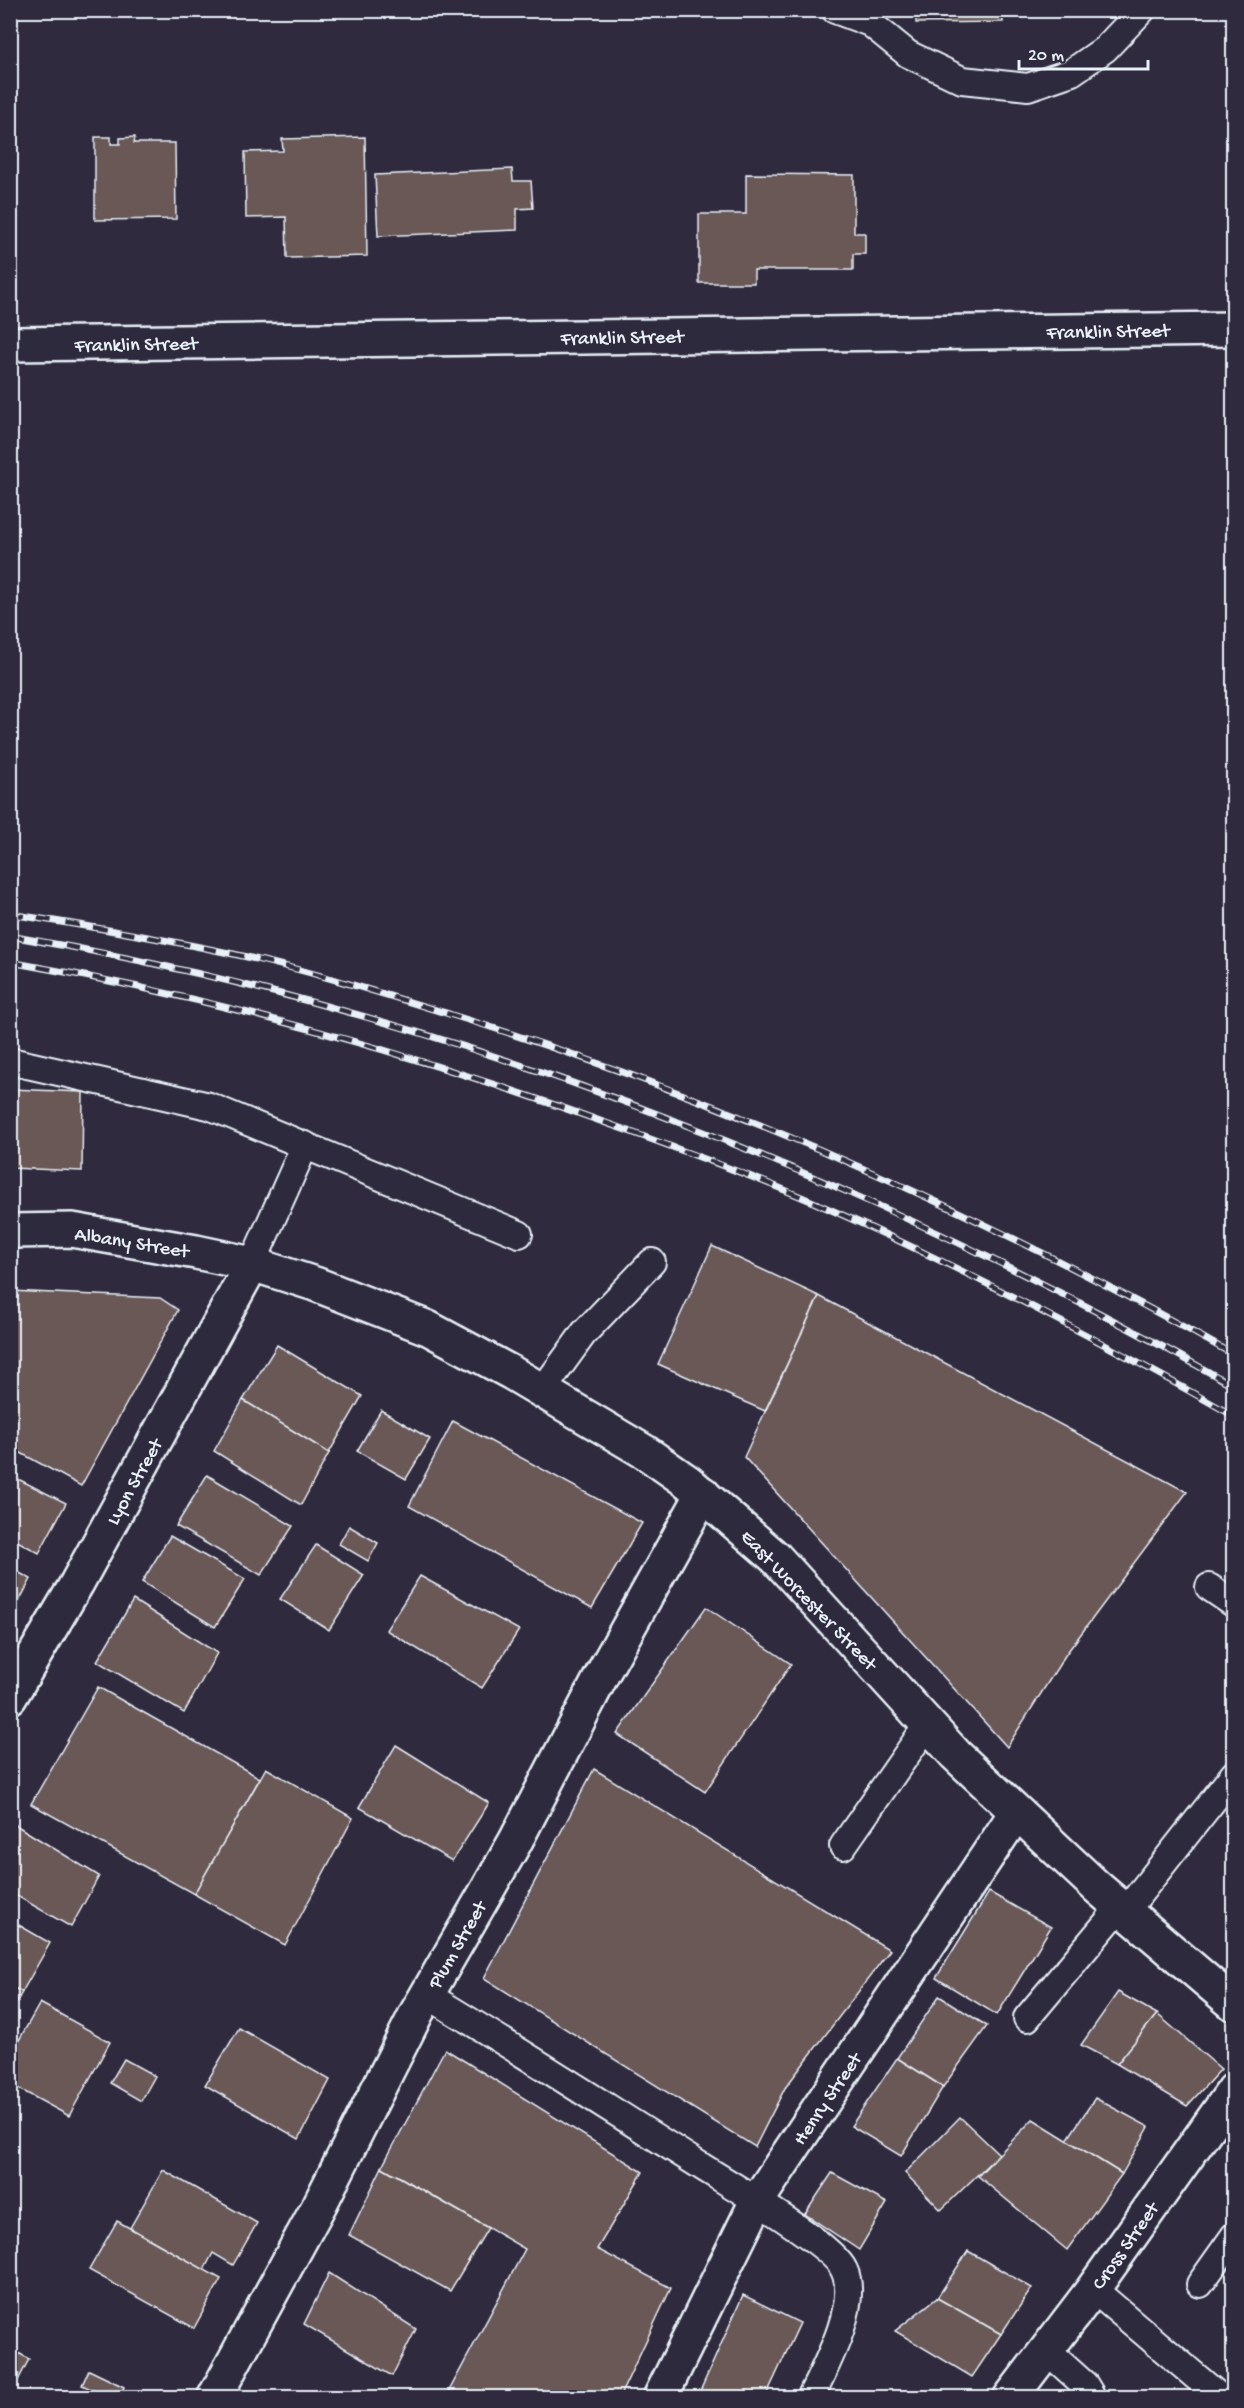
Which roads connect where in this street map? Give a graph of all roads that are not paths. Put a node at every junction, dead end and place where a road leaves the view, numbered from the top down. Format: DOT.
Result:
graph roads {
  1 [pos="835,10"];
  2 [pos="1142,10"];
  3 [pos="1233,329"];
  4 [pos="10,344"];
  5 [pos="10,1061"];
  6 [pos="305,1145"];
  7 [pos="10,1231"];
  8 [pos="519,1234"];
  9 [pos="652,1262"];
  10 [pos="252,1264"];
  11 [pos="542,1391"];
  12 [pos="703,1494"];
  13 [pos="1209,1587"];
  14 [pos="1233,1604"];
  15 [pos="10,1697"];
  16 [pos="928,1724"];
  17 [pos="1233,1774"];
  18 [pos="1016,1813"];
  19 [pos="843,1846"];
  20 [pos="1123,1910"];
  21 [pos="422,2004"];
  22 [pos="1233,2004"];
  23 [pos="1027,2018"];
  24 [pos="1233,2090"];
  25 [pos="757,2201"];
  26 [pos="1233,2236"];
  27 [pos="1200,2284"];
  28 [pos="1093,2289"];
  29 [pos="1046,2350"];
  30 [pos="214,2397"];
  31 [pos="660,2397"];
  32 [pos="810,2397"];
  33 [pos="1010,2397"];
  34 [pos="1093,2397"];
  35 [pos="1221,2397"];
  1 -- 2 [label="lane"];
  3 -- 4 [label="street, Franklin Street"];
  5 -- 6 [label="lane"];
  6 -- 8 [label="lane"];
  6 -- 10 [label="lane"];
  7 -- 10 [label="street, Albany Street"];
  9 -- 11 [label="lane"];
  10 -- 11 [label="street, East Worcester Street"];
  10 -- 15 [label="street, Lyon Street"];
  11 -- 12 [label="street, East Worcester Street"];
  12 -- 16 [label="street, East Worcester Street"];
  12 -- 21 [label="street, Plum Street"];
  13 -- 14 [label="lane"];
  16 -- 18 [label="street, East Worcester Street"];
  16 -- 19 [label="lane"];
  17 -- 20 [label="lane"];
  18 -- 20 [label="street, East Worcester Street"];
  18 -- 25 [label="street, Henry Street"];
  20 -- 22 [label="street, East Worcester Street"];
  20 -- 23 [label="lane"];
  21 -- 25 [label="lane"];
  21 -- 30 [label="street, Plum Street"];
  24 -- 28 [label="street, Cross Street"];
  25 -- 31 [label="street, Henry Street"];
  25 -- 32 [label="lane"];
  26 -- 27 [label="lane"];
  28 -- 29 [label="street, Cross Street"];
  28 -- 35 [label="lane"];
  29 -- 33 [label="street, Cross Street"];
  29 -- 34 [label="lane"];
}
